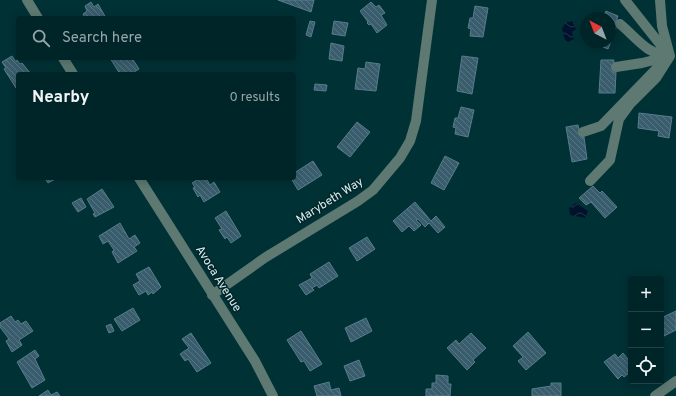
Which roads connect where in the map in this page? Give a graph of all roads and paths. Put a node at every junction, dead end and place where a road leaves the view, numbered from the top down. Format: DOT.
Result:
graph roads {
  1 [pos="27,0"];
  2 [pos="432,0"];
  3 [pos="625,0"];
  4 [pos="660,0"];
  5 [pos="37,16"];
  6 [pos="620,24"];
  7 [pos="673,56"];
  8 [pos="64,60"];
  9 [pos="616,67"];
  10 [pos="72,72"];
  11 [pos="583,132"];
  12 [pos="140,180"];
  13 [pos="590,181"];
  14 [pos="212,295"];
  15 [pos="676,381"];
  16 [pos="273,396"];
  17 [pos="656,396"];
  1 -- 5 [label="street"];
  2 -- 14 [label="street, Marybeth Way"];
  3 -- 7 [label="street"];
  4 -- 7 [label="street"];
  6 -- 7 [label="street"];
  7 -- 9 [label="street"];
  7 -- 11 [label="street"];
  7 -- 13 [label="street"];
  8 -- 10 [label="street"];
  12 -- 14 [label="street, Avoca Avenue"];
  14 -- 16 [label="street, Avoca Avenue"];
  15 -- 17 [label="street"];
}
